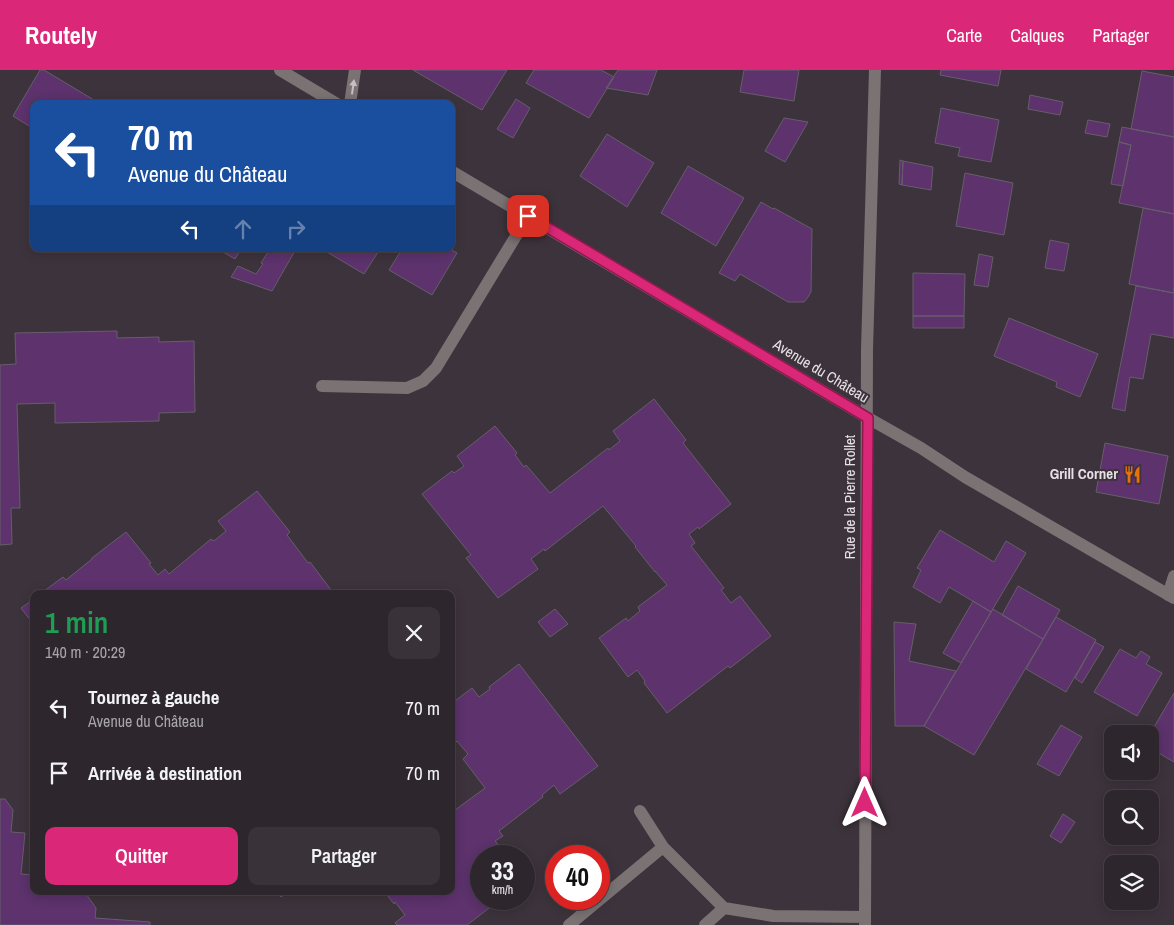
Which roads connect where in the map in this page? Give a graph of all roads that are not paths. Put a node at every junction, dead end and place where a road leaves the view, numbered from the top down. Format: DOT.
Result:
graph roads {
  1 [pos="280,70"];
  2 [pos="355,70"];
  3 [pos="875,70"];
  4 [pos="330,100"];
  5 [pos="351,100"];
  6 [pos="455,173"];
  7 [pos="528,216"];
  8 [pos="322,386"];
  9 [pos="868,418"];
  10 [pos="1174,576"];
  11 [pos="1171,597"];
  12 [pos="640,810"];
  13 [pos="663,847"];
  14 [pos="724,908"];
  15 [pos="865,921"];
  16 [pos="568,925"];
  17 [pos="705,925"];
  1 -- 4 [label="street"];
  5 -- 2 [label="street, one-way"];
  3 -- 9 [label="street, Rue de la Pierre Rollet"];
  6 -- 7 [label="street, Avenue du Château"];
  7 -- 8 [label="street"];
  7 -- 9 [label="street, Avenue du Château"];
  9 -- 11 [label="street, Avenue du Château"];
  9 -- 15 [label="street, Rue de la Pierre Rollet"];
  10 -- 11 [label="street"];
  12 -- 13 [label="street"];
  13 -- 14 [label="street"];
  13 -- 16 [label="street"];
  14 -- 15 [label="street"];
  14 -- 17 [label="street"];
}
